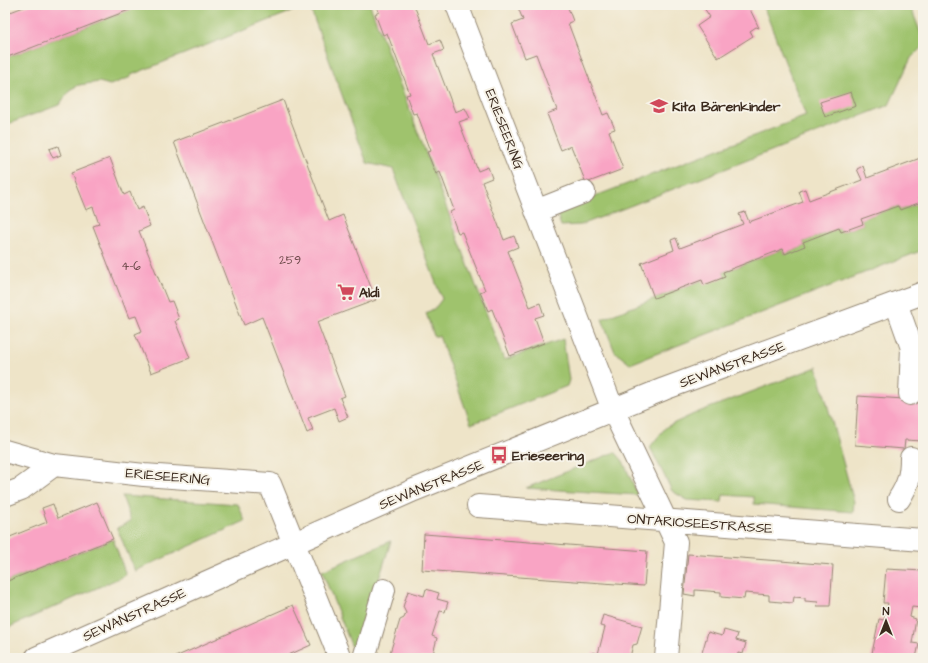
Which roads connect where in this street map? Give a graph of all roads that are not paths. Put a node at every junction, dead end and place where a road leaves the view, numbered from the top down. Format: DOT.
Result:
graph roads {
  1 [pos="457,5"];
  2 [pos="584,192"];
  3 [pos="536,211"];
  4 [pos="923,293"];
  5 [pos="896,303"];
  6 [pos="910,394"];
  7 [pos="613,410"];
  8 [pos="5,451"];
  9 [pos="911,458"];
  10 [pos="54,465"];
  11 [pos="5,495"];
  12 [pos="899,498"];
  13 [pos="478,506"];
  14 [pos="664,520"];
  15 [pos="923,540"];
  16 [pos="293,543"];
  17 [pos="384,590"];
  18 [pos="36,658"];
  19 [pos="340,658"];
  20 [pos="364,658"];
  21 [pos="666,658"];
  1 -- 3 [label="street, ERIESEERING"];
  2 -- 3 [label="street"];
  3 -- 7 [label="street, ERIESEERING"];
  4 -- 5 [label="street, SEWANSTRASSE"];
  5 -- 6 [label="street"];
  5 -- 7 [label="street, SEWANSTRASSE"];
  7 -- 14 [label="street, ERIESEERING"];
  7 -- 16 [label="street, SEWANSTRASSE"];
  8 -- 10 [label="street, ERIESEERING"];
  9 -- 12 [label="street"];
  10 -- 11 [label="street"];
  10 -- 16 [label="street, ERIESEERING"];
  13 -- 14 [label="street, ONTARIOSEESTRASSE"];
  14 -- 15 [label="street, ONTARIOSEESTRASSE"];
  14 -- 21 [label="street, ERIESEERING"];
  16 -- 18 [label="street, SEWANSTRASSE"];
  16 -- 19 [label="street"];
  17 -- 20 [label="street"];
}
